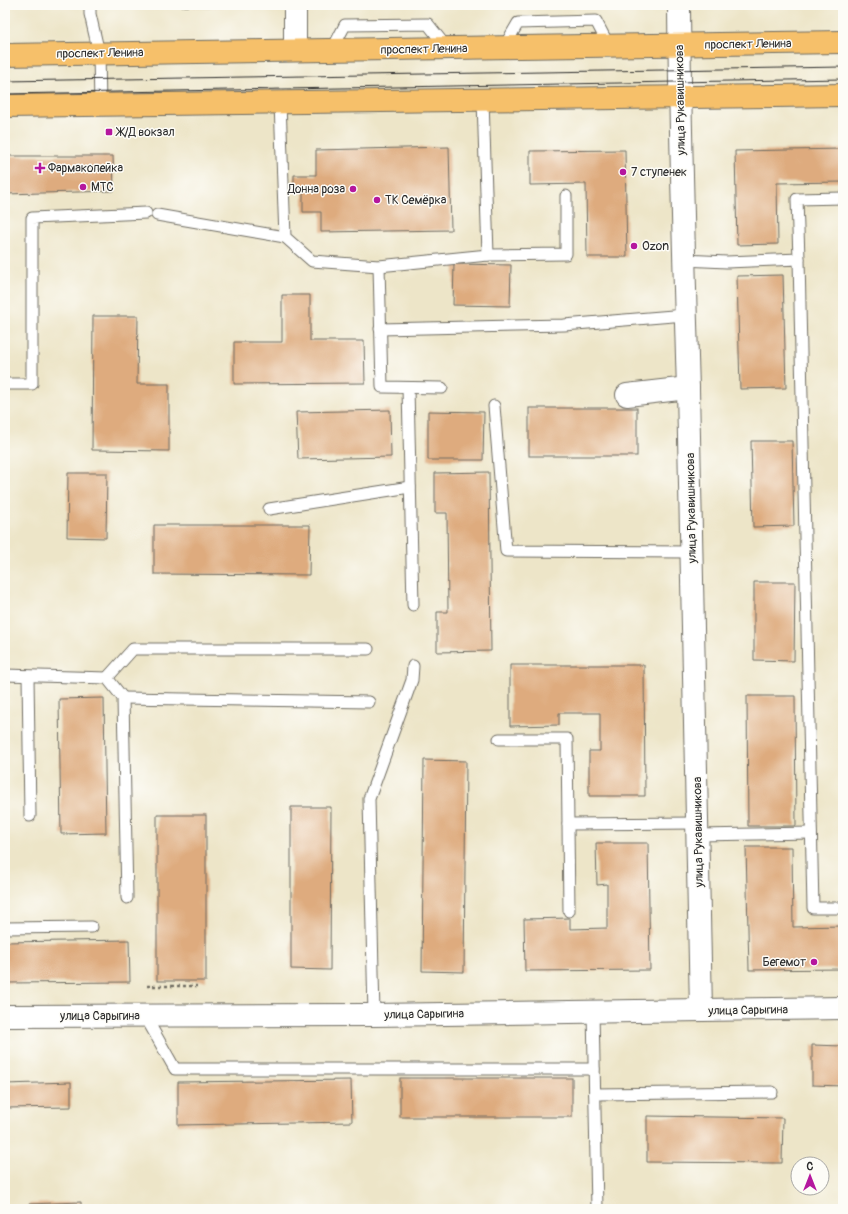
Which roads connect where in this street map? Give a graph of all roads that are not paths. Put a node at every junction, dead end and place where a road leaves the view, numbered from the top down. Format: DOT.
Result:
graph roads {
  1 [pos="90,5"];
  2 [pos="295,5"];
  3 [pos="679,5"];
  4 [pos="843,42"];
  5 [pos="679,45"];
  6 [pos="295,50"];
  7 [pos="99,53"];
  8 [pos="5,55"];
  9 [pos="843,95"];
  10 [pos="680,97"];
  11 [pos="483,100"];
  12 [pos="280,103"];
  13 [pos="100,105"];
  14 [pos="5,106"];
  15 [pos="566,196"];
  16 [pos="843,198"];
  17 [pos="285,237"];
  18 [pos="488,255"];
  19 [pos="683,260"];
  20 [pos="799,260"];
  21 [pos="379,266"];
  22 [pos="685,315"];
  23 [pos="380,329"];
  24 [pos="5,384"];
  25 [pos="408,388"];
  26 [pos="442,388"];
  27 [pos="688,388"];
  28 [pos="627,395"];
  29 [pos="494,406"];
  30 [pos="410,487"];
  31 [pos="269,509"];
  32 [pos="692,552"];
  33 [pos="413,605"];
  34 [pos="368,650"];
  35 [pos="413,666"];
  36 [pos="5,675"];
  37 [pos="28,676"];
  38 [pos="107,678"];
  39 [pos="123,698"];
  40 [pos="369,702"];
  41 [pos="499,739"];
  42 [pos="30,816"];
  43 [pos="568,824"];
  44 [pos="698,829"];
  45 [pos="811,834"];
  46 [pos="127,898"];
  47 [pos="843,908"];
  48 [pos="570,911"];
  49 [pos="92,927"];
  50 [pos="5,928"];
  51 [pos="843,1008"];
  52 [pos="701,1010"];
  53 [pos="593,1012"];
  54 [pos="374,1015"];
  55 [pos="5,1016"];
  56 [pos="145,1016"];
  57 [pos="594,1069"];
  58 [pos="772,1092"];
  59 [pos="595,1094"];
  60 [pos="596,1209"];
  1 -- 7 [label="lane"];
  2 -- 6 [label="street"];
  3 -- 5 [label="street, улица Рукавишникова"];
  4 -- 5 [label="main road, проспект Ленина"];
  5 -- 6 [label="main road, проспект Ленина"];
  5 -- 10 [label="street, улица Рукавишникова"];
  6 -- 7 [label="main road, проспект Ленина"];
  7 -- 8 [label="main road, проспект Ленина"];
  7 -- 13 [label="lane"];
  9 -- 10 [label="main road"];
  10 -- 11 [label="main road"];
  10 -- 19 [label="street, улица Рукавишникова"];
  11 -- 12 [label="main road"];
  11 -- 18 [label="lane"];
  12 -- 13 [label="main road"];
  12 -- 17 [label="lane"];
  13 -- 14 [label="main road"];
  15 -- 18 [label="lane"];
  16 -- 20 [label="lane"];
  17 -- 21 [label="lane"];
  17 -- 24 [label="lane"];
  18 -- 21 [label="lane"];
  19 -- 20 [label="lane"];
  19 -- 22 [label="street, улица Рукавишникова"];
  20 -- 45 [label="lane"];
  21 -- 23 [label="lane"];
  22 -- 23 [label="lane"];
  22 -- 27 [label="street, улица Рукавишникова"];
  23 -- 25 [label="lane"];
  25 -- 26 [label="lane"];
  25 -- 30 [label="lane"];
  27 -- 28 [label="street"];
  27 -- 32 [label="street, улица Рукавишникова"];
  29 -- 32 [label="lane"];
  30 -- 31 [label="lane"];
  30 -- 33 [label="lane"];
  32 -- 44 [label="street, улица Рукавишникова"];
  34 -- 38 [label="lane"];
  35 -- 54 [label="lane"];
  36 -- 37 [label="lane"];
  37 -- 38 [label="lane"];
  37 -- 42 [label="lane"];
  38 -- 39 [label="lane"];
  39 -- 40 [label="lane"];
  39 -- 46 [label="lane"];
  41 -- 43 [label="lane"];
  43 -- 44 [label="lane"];
  43 -- 48 [label="lane"];
  44 -- 45 [label="lane"];
  44 -- 52 [label="street, улица Рукавишникова"];
  45 -- 47 [label="lane"];
  49 -- 50 [label="lane"];
  51 -- 52 [label="street, улица Сарыгина"];
  52 -- 53 [label="street, улица Сарыгина"];
  53 -- 54 [label="street, улица Сарыгина"];
  53 -- 57 [label="lane"];
  54 -- 56 [label="street, улица Сарыгина"];
  55 -- 56 [label="street, улица Сарыгина"];
  56 -- 57 [label="lane"];
  57 -- 59 [label="lane"];
  58 -- 59 [label="lane"];
  59 -- 60 [label="lane"];
}
